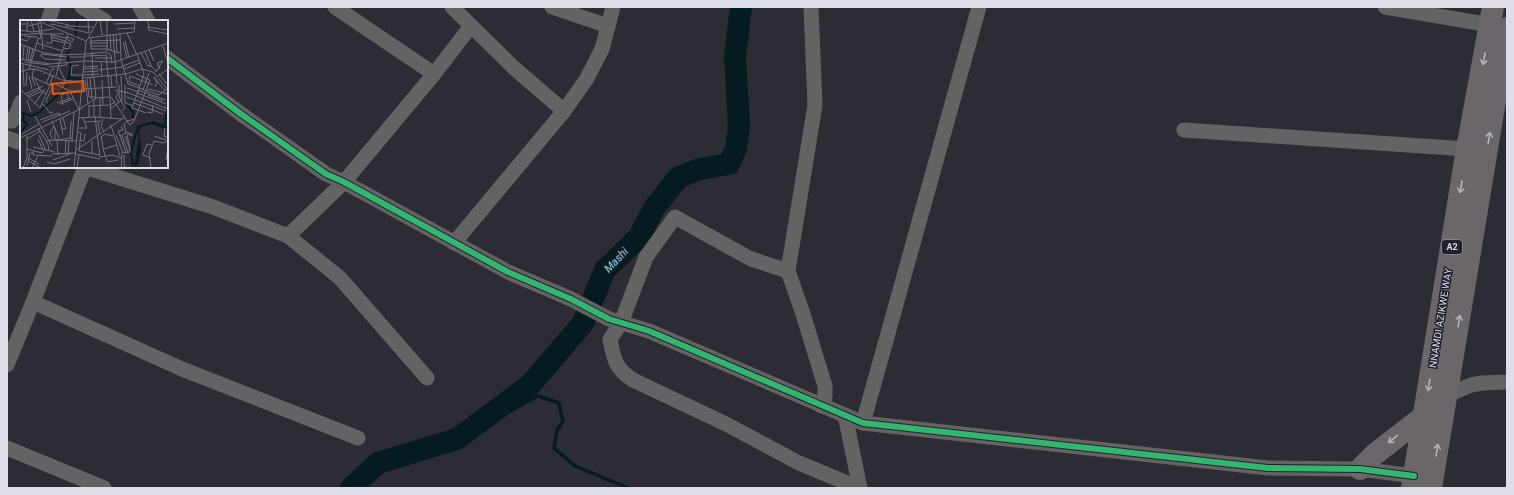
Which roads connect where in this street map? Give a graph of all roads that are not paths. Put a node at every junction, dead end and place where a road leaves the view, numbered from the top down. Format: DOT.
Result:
graph roads {
  1 [pos="53,7"];
  2 [pos="82,7"];
  3 [pos="140,7"];
  4 [pos="335,7"];
  5 [pos="452,7"];
  6 [pos="552,7"];
  7 [pos="613,7"];
  8 [pos="812,7"];
  9 [pos="979,7"];
  10 [pos="1385,7"];
  11 [pos="48,20"];
  12 [pos="103,20"];
  13 [pos="147,20"];
  14 [pos="1497,20"];
  15 [pos="472,26"];
  16 [pos="608,26"];
  17 [pos="168,58"];
  18 [pos="434,74"];
  19 [pos="20,105"];
  20 [pos="564,111"];
  21 [pos="9,125"];
  22 [pos="1184,130"];
  23 [pos="7,138"];
  24 [pos="20,143"];
  25 [pos="1468,149"];
  26 [pos="85,168"];
  27 [pos="88,168"];
  28 [pos="344,182"];
  29 [pos="288,236"];
  30 [pos="454,243"];
  31 [pos="788,271"];
  32 [pos="33,302"];
  33 [pos="615,321"];
  34 [pos="7,365"];
  35 [pos="426,378"];
  36 [pos="1507,382"];
  37 [pos="1447,395"];
  38 [pos="821,406"];
  39 [pos="845,415"];
  40 [pos="1424,416"];
  41 [pos="863,422"];
  42 [pos="358,438"];
  43 [pos="7,448"];
  44 [pos="1360,469"];
  45 [pos="1419,484"];
  46 [pos="104,488"];
  47 [pos="859,488"];
  1 -- 11 [label="street"];
  2 -- 12 [label="street"];
  3 -- 13 [label="street"];
  4 -- 18 [label="street"];
  5 -- 15 [label="street"];
  6 -- 16 [label="street"];
  7 -- 16 [label="street"];
  8 -- 31 [label="street"];
  9 -- 41 [label="street"];
  10 -- 14 [label="street"];
  14 -- 25 [label="highway, NNAMDI AZIKWE WAY / A2, one-way"];
  37 -- 14 [label="highway, NNAMDI AZIKWE WAY / A2, one-way"];
  15 -- 18 [label="street"];
  15 -- 20 [label="street"];
  16 -- 20 [label="street"];
  17 -- 28 [label="street"];
  18 -- 28 [label="street"];
  19 -- 21 [label="street"];
  20 -- 30 [label="street"];
  22 -- 25 [label="street"];
  23 -- 24 [label="street"];
  25 -- 40 [label="highway, NNAMDI AZIKWE WAY / A2, one-way"];
  26 -- 32 [label="street"];
  27 -- 29 [label="street"];
  28 -- 29 [label="street"];
  28 -- 30 [label="street"];
  29 -- 35 [label="street"];
  30 -- 33 [label="street"];
  31 -- 33 [label="street"];
  31 -- 38 [label="street"];
  32 -- 34 [label="street"];
  32 -- 42 [label="street"];
  33 -- 38 [label="street"];
  33 -- 47 [label="street"];
  36 -- 37 [label="street"];
  45 -- 37 [label="highway, NNAMDI AZIKWE WAY / A2, one-way"];
  38 -- 39 [label="street"];
  39 -- 41 [label="street"];
  39 -- 47 [label="street"];
  40 -- 44 [label="highway, one-way"];
  40 -- 45 [label="highway, NNAMDI AZIKWE WAY / A2"];
  41 -- 44 [label="street"];
  43 -- 46 [label="street"];
  44 -- 45 [label="street"];
}
